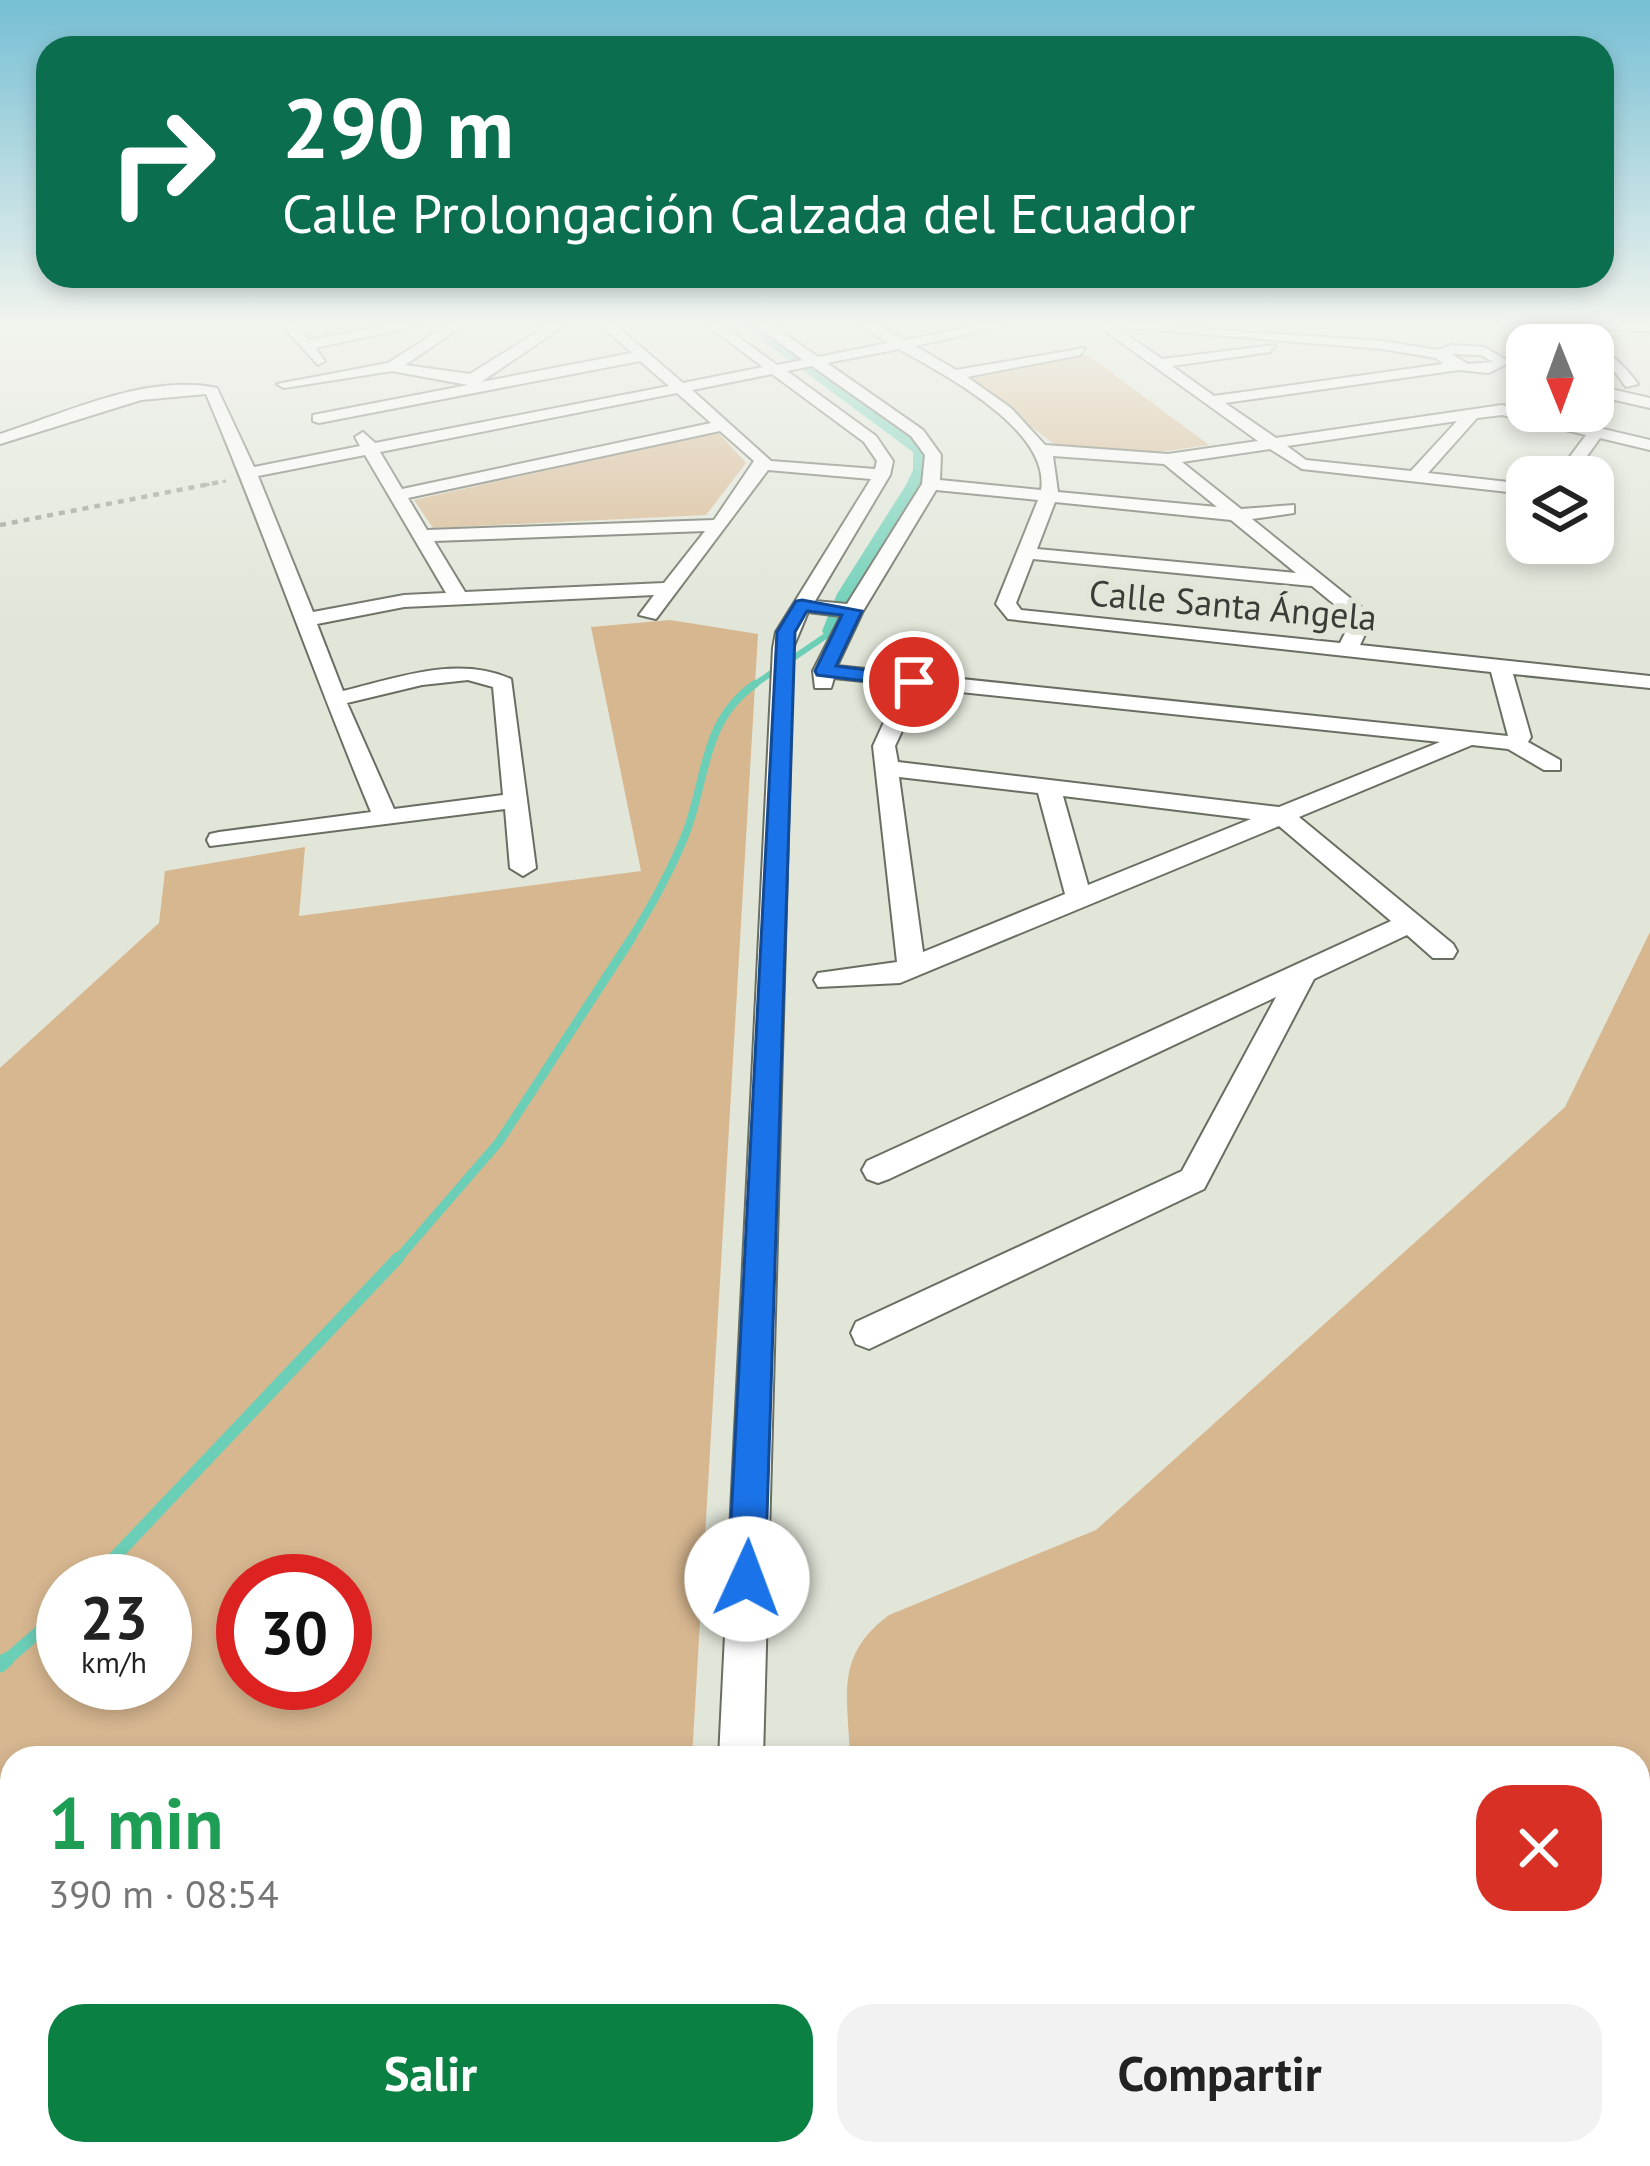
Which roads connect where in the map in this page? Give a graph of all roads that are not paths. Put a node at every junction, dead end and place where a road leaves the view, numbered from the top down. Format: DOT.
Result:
graph roads {
  1 [pos="50,424"];
  2 [pos="229,424"];
  3 [pos="356,424"];
  4 [pos="501,424"];
  5 [pos="851,424"];
  6 [pos="902,424"];
  7 [pos="1023,424"];
  8 [pos="1240,424"];
  9 [pos="1403,424"];
  10 [pos="1463,424"];
  11 [pos="1560,424"];
  12 [pos="724,425"];
  13 [pos="1596,433"];
  14 [pos="0,439"];
  15 [pos="1267,444"];
  16 [pos="1650,446"];
  17 [pos="371,450"];
  18 [pos="1043,450"];
  19 [pos="1579,456"];
  20 [pos="1168,459"];
  21 [pos="763,465"];
  22 [pos="249,474"];
  23 [pos="882,475"];
  24 [pos="1414,478"];
  25 [pos="931,484"];
  26 [pos="1506,487"];
  27 [pos="398,495"];
  28 [pos="1048,499"];
  29 [pos="1288,509"];
  30 [pos="1239,515"];
  31 [pos="716,525"];
  32 [pos="422,536"];
  33 [pos="1024,554"];
  34 [pos="1318,581"];
  35 [pos="667,589"];
  36 [pos="458,597"];
  37 [pos="853,611"];
  38 [pos="649,615"];
  39 [pos="794,618"];
  40 [pos="305,620"];
  41 [pos="1348,648"];
  42 [pos="1500,664"];
  43 [pos="1650,682"];
  44 [pos="910,688"];
  45 [pos="335,699"];
  46 [pos="1469,738"];
  47 [pos="1514,743"];
  48 [pos="1552,765"];
  49 [pos="886,768"];
  50 [pos="1048,787"];
  51 [pos="518,800"];
  52 [pos="1280,814"];
  53 [pos="386,818"];
  54 [pos="219,840"];
  55 [pos="523,868"];
  56 [pos="1079,897"];
  57 [pos="1410,923"];
  58 [pos="1443,951"];
  59 [pos="910,965"];
  60 [pos="1303,973"];
  61 [pos="828,980"];
  62 [pos="878,1171"];
  63 [pos="869,1334"];
  64 [pos="742,1746"];
  1 -- 14 [label="street"];
  2 -- 22 [label="street"];
  3 -- 17 [label="street"];
  4 -- 17 [label="street"];
  5 -- 23 [label="street"];
  6 -- 25 [label="street"];
  7 -- 18 [label="street"];
  8 -- 15 [label="street"];
  9 -- 15 [label="street"];
  10 -- 24 [label="street"];
  11 -- 13 [label="street"];
  12 -- 21 [label="street"];
  12 -- 27 [label="street"];
  13 -- 16 [label="street"];
  13 -- 19 [label="street"];
  15 -- 20 [label="street"];
  15 -- 24 [label="street"];
  17 -- 22 [label="street"];
  17 -- 27 [label="street"];
  18 -- 20 [label="street"];
  18 -- 28 [label="street"];
  20 -- 30 [label="street"];
  21 -- 23 [label="street"];
  21 -- 31 [label="street"];
  22 -- 40 [label="street"];
  23 -- 39 [label="street"];
  24 -- 26 [label="street"];
  25 -- 28 [label="street"];
  25 -- 37 [label="street"];
  27 -- 32 [label="street"];
  28 -- 30 [label="street"];
  28 -- 33 [label="street"];
  29 -- 30 [label="street"];
  30 -- 34 [label="street"];
  31 -- 32 [label="street"];
  31 -- 35 [label="street"];
  32 -- 36 [label="street"];
  33 -- 34 [label="street"];
  33 -- 41 [label="street, Calle Santa Ángela"];
  34 -- 41 [label="street"];
  35 -- 36 [label="street"];
  35 -- 38 [label="street"];
  36 -- 40 [label="street"];
  37 -- 39 [label="street"];
  37 -- 44 [label="street"];
  39 -- 64 [label="street"];
  40 -- 45 [label="street"];
  41 -- 42 [label="street, Calle Santa Ángela"];
  42 -- 43 [label="street, Calle Santa Ángela"];
  42 -- 47 [label="street"];
  44 -- 46 [label="street"];
  44 -- 49 [label="street"];
  45 -- 51 [label="street"];
  45 -- 53 [label="street"];
  46 -- 47 [label="street"];
  46 -- 52 [label="street"];
  47 -- 48 [label="street"];
  49 -- 50 [label="street"];
  49 -- 59 [label="street"];
  50 -- 52 [label="street"];
  50 -- 56 [label="street"];
  51 -- 53 [label="street"];
  51 -- 55 [label="street"];
  52 -- 56 [label="street"];
  52 -- 57 [label="street"];
  53 -- 54 [label="street"];
  56 -- 59 [label="street"];
  57 -- 58 [label="street"];
  57 -- 60 [label="street"];
  59 -- 61 [label="street"];
  60 -- 62 [label="street"];
  60 -- 63 [label="street"];
}
